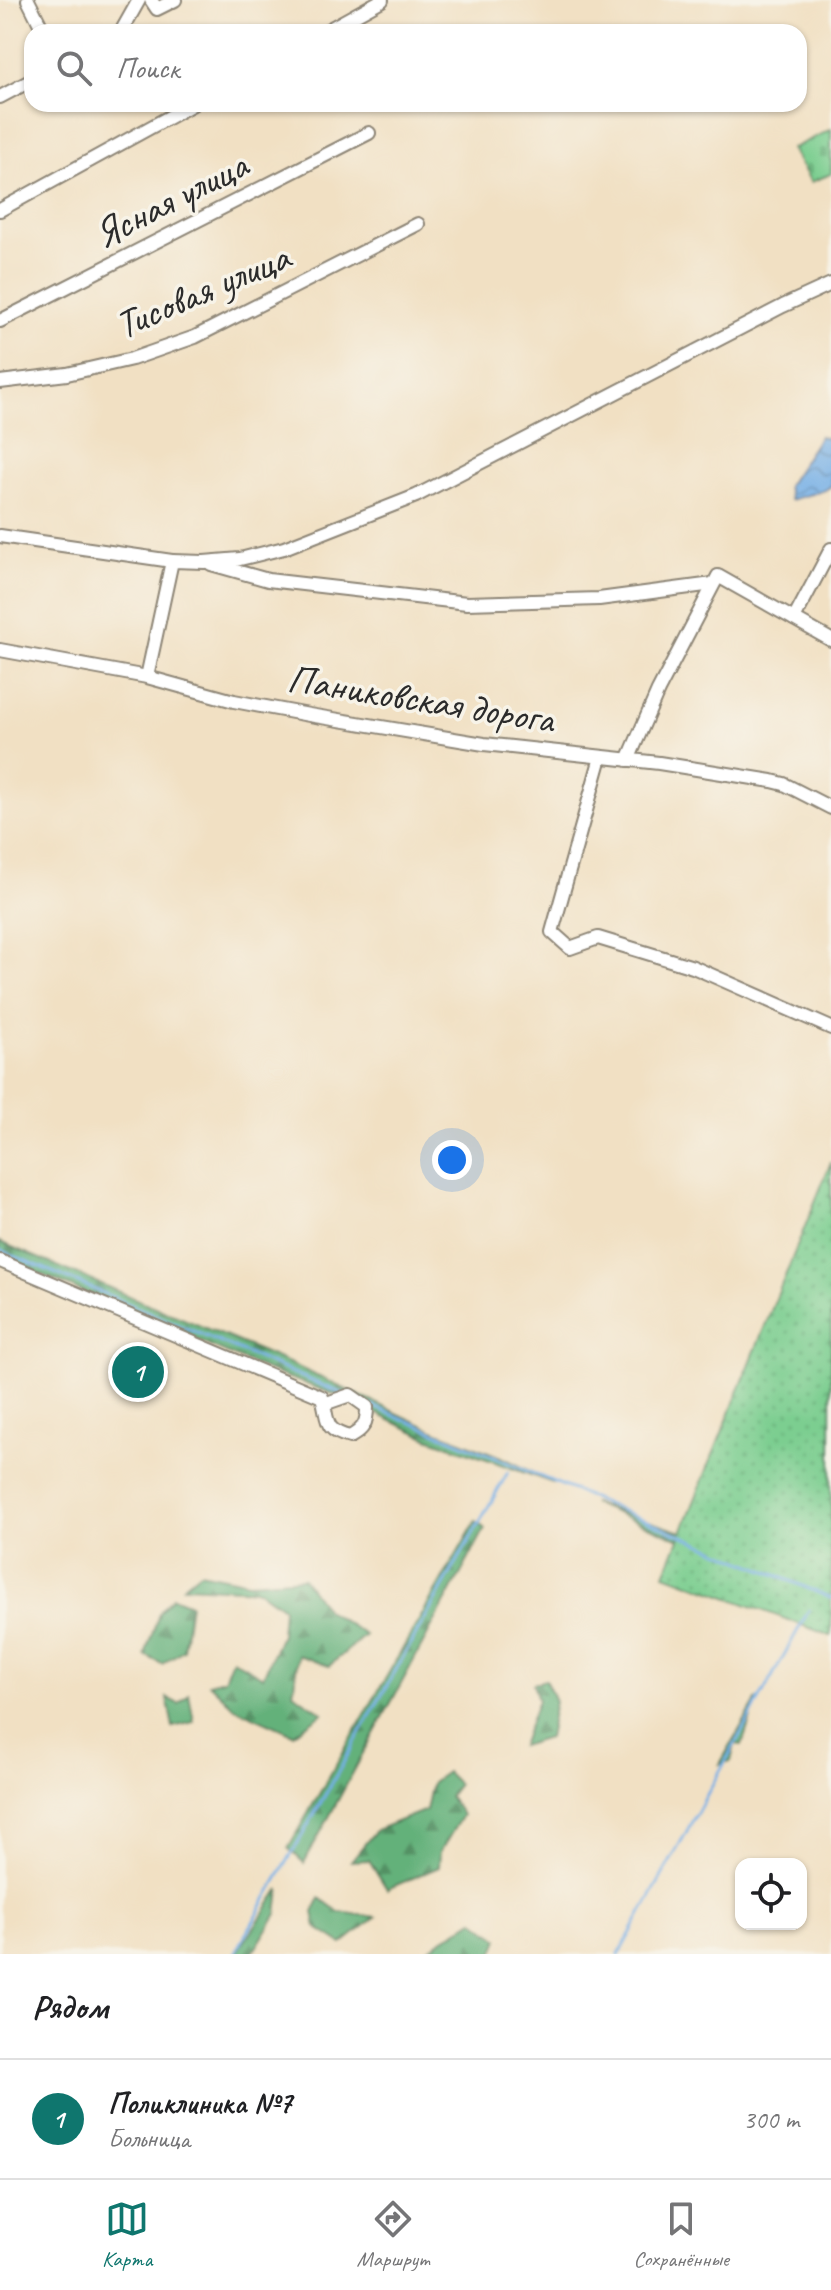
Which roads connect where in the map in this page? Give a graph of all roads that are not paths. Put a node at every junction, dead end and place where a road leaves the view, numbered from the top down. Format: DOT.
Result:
graph roads {
  1 [pos="28,0"];
  2 [pos="139,0"];
  3 [pos="151,0"];
  4 [pos="175,0"];
  5 [pos="382,0"];
  6 [pos="40,24"];
  7 [pos="126,24"];
  8 [pos="338,24"];
  9 [pos="24,84"];
  10 [pos="0,97"];
  11 [pos="178,112"];
  12 [pos="369,133"];
  13 [pos="0,210"];
  14 [pos="418,224"];
  15 [pos="831,284"];
  16 [pos="0,321"];
  17 [pos="0,382"];
  18 [pos="0,536"];
  19 [pos="831,549"];
  20 [pos="172,561"];
  21 [pos="204,562"];
  22 [pos="713,584"];
  23 [pos="794,619"];
  24 [pos="831,640"];
  25 [pos="0,650"];
  26 [pos="147,677"];
  27 [pos="601,757"];
  28 [pos="628,760"];
  29 [pos="831,808"];
  30 [pos="831,1028"];
  31 [pos="0,1261"];
  32 [pos="324,1404"];
  1 -- 6 [label="street"];
  2 -- 7 [label="street"];
  3 -- 4 [label="street"];
  5 -- 8 [label="street"];
  9 -- 10 [label="street"];
  11 -- 13 [label="street"];
  12 -- 16 [label="street, Ясная улица"];
  14 -- 17 [label="street, Тисовая улица"];
  15 -- 21 [label="street"];
  18 -- 20 [label="street"];
  19 -- 23 [label="street"];
  20 -- 21 [label="street"];
  20 -- 26 [label="street"];
  21 -- 22 [label="street"];
  22 -- 23 [label="street"];
  22 -- 28 [label="street"];
  23 -- 24 [label="street"];
  25 -- 26 [label="street, Паниковская дорога"];
  26 -- 27 [label="street, Паниковская дорога"];
  27 -- 28 [label="street, Паниковская дорога"];
  27 -- 30 [label="street"];
  28 -- 29 [label="street, Паниковская дорога"];
  31 -- 32 [label="street"];
}
